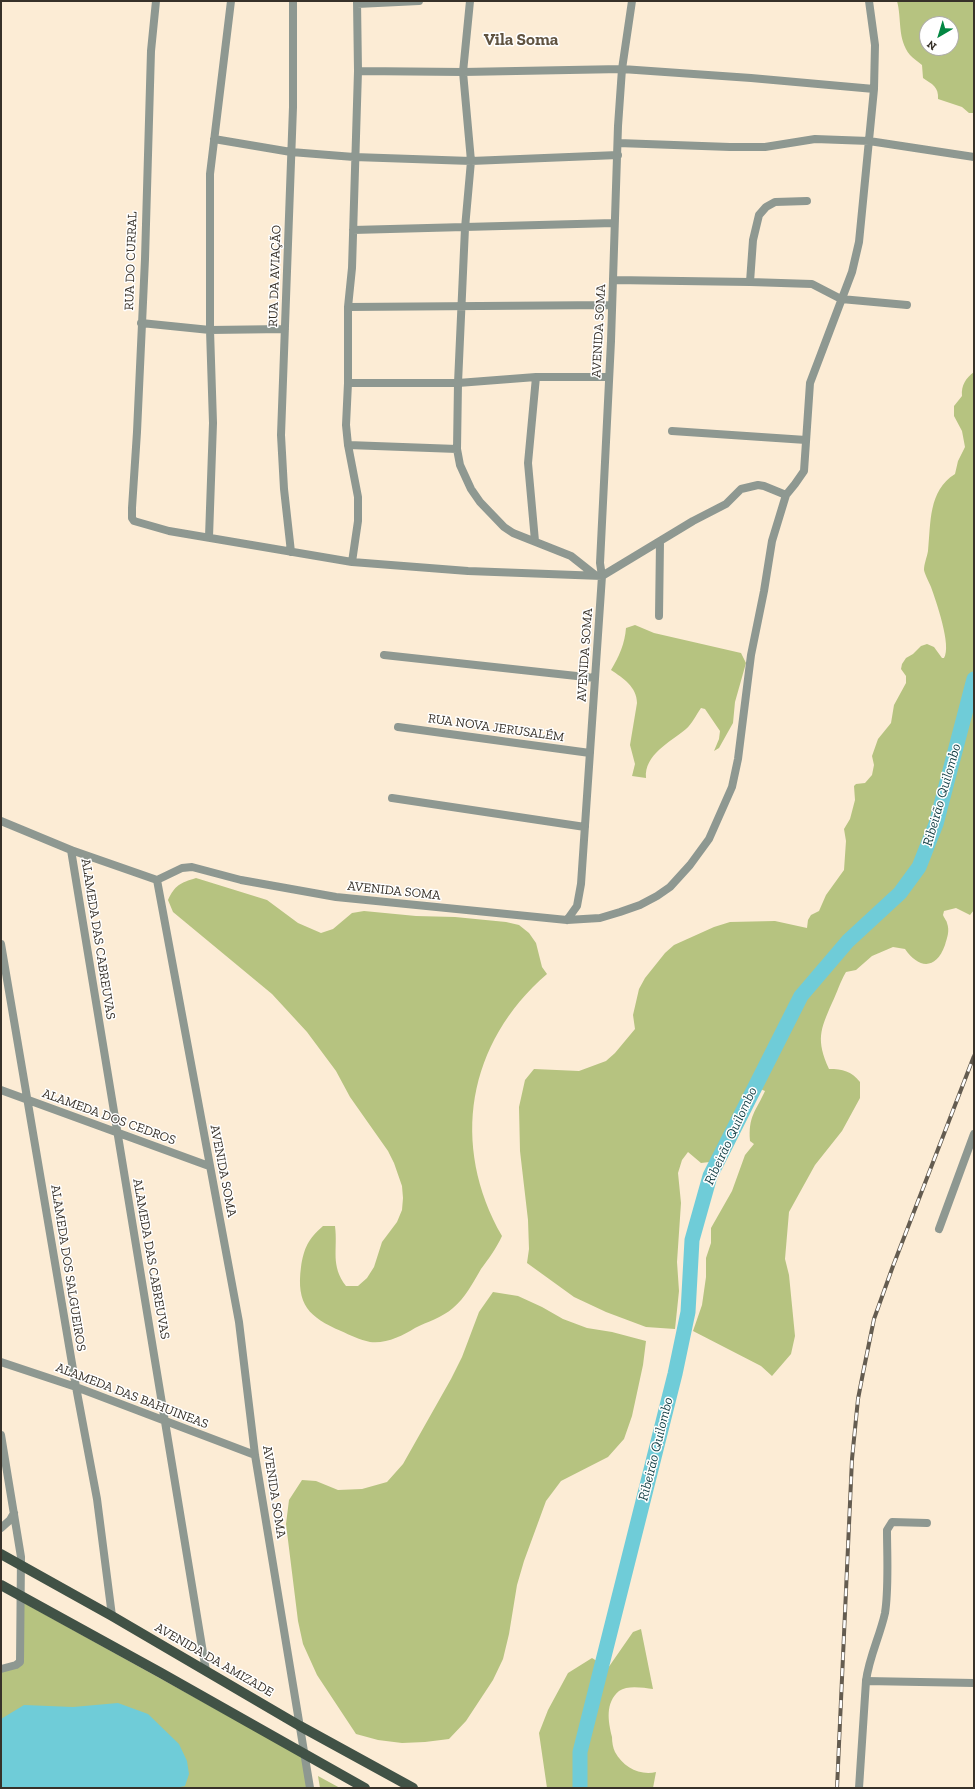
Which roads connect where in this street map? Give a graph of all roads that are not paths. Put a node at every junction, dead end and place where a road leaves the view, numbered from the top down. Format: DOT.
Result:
graph roads {
  1 [pos="156,1"];
  2 [pos="231,1"];
  3 [pos="293,1"];
  4 [pos="419,1"];
  5 [pos="470,1"];
  6 [pos="632,1"];
  7 [pos="869,1"];
  8 [pos="357,2"];
  9 [pos="622,69"];
  10 [pos="358,71"];
  11 [pos="463,72"];
  12 [pos="874,89"];
  13 [pos="214,140"];
  14 [pos="869,140"];
  15 [pos="618,143"];
  16 [pos="292,152"];
  17 [pos="618,155"];
  18 [pos="354,157"];
  19 [pos="974,157"];
  20 [pos="471,161"];
  21 [pos="807,201"];
  22 [pos="614,223"];
  23 [pos="465,228"];
  24 [pos="353,230"];
  25 [pos="613,280"];
  26 [pos="750,282"];
  27 [pos="841,299"];
  28 [pos="612,305"];
  29 [pos="907,305"];
  30 [pos="462,306"];
  31 [pos="348,307"];
  32 [pos="141,323"];
  33 [pos="285,328"];
  34 [pos="210,330"];
  35 [pos="536,377"];
  36 [pos="609,377"];
  37 [pos="348,383"];
  38 [pos="458,383"];
  39 [pos="672,431"];
  40 [pos="806,440"];
  41 [pos="348,445"];
  42 [pos="457,448"];
  43 [pos="786,495"];
  44 [pos="209,537"];
  45 [pos="535,541"];
  46 [pos="660,542"];
  47 [pos="290,552"];
  48 [pos="352,562"];
  49 [pos="598,575"];
  50 [pos="659,616"];
  51 [pos="384,655"];
  52 [pos="596,678"];
  53 [pos="398,727"];
  54 [pos="590,753"];
  55 [pos="392,798"];
  56 [pos="1,821"];
  57 [pos="585,827"];
  58 [pos="72,850"];
  59 [pos="157,880"];
  60 [pos="567,920"];
  61 [pos="1,944"];
  62 [pos="1,1090"];
  63 [pos="26,1098"];
  64 [pos="118,1133"];
  65 [pos="974,1134"];
  66 [pos="210,1166"];
  67 [pos="939,1229"];
  68 [pos="1,1362"];
  69 [pos="76,1387"];
  70 [pos="166,1422"];
  71 [pos="1,1435"];
  72 [pos="255,1455"];
  73 [pos="14,1513"];
  74 [pos="927,1523"];
  75 [pos="1,1528"];
  76 [pos="3,1554"];
  77 [pos="21,1566"];
  78 [pos="1,1585"];
  79 [pos="20,1596"];
  80 [pos="109,1596"];
  81 [pos="97,1608"];
  82 [pos="112,1616"];
  83 [pos="1,1669"];
  84 [pos="206,1671"];
  85 [pos="866,1681"];
  86 [pos="974,1683"];
  87 [pos="300,1726"];
  88 [pos="303,1753"];
  89 [pos="310,1788"];
  90 [pos="365,1788"];
  91 [pos="413,1788"];
  92 [pos="859,1788"];
  1 -- 32 [label="street, RUA DO CURRAL"];
  2 -- 13 [label="street"];
  3 -- 16 [label="street, RUA DA AVIAÇÃO"];
  4 -- 8 [label="street"];
  5 -- 11 [label="street"];
  6 -- 9 [label="street, AVENIDA SOMA"];
  7 -- 12 [label="street"];
  8 -- 10 [label="street"];
  9 -- 11 [label="street"];
  9 -- 12 [label="street"];
  9 -- 15 [label="street, AVENIDA SOMA"];
  10 -- 11 [label="street"];
  10 -- 18 [label="street"];
  11 -- 20 [label="street"];
  12 -- 14 [label="street"];
  13 -- 16 [label="street"];
  13 -- 34 [label="street"];
  14 -- 15 [label="street"];
  14 -- 19 [label="street"];
  14 -- 27 [label="street"];
  15 -- 17 [label="street, AVENIDA SOMA"];
  16 -- 18 [label="street"];
  16 -- 33 [label="street, RUA DA AVIAÇÃO"];
  17 -- 20 [label="street"];
  17 -- 22 [label="street, AVENIDA SOMA"];
  18 -- 20 [label="street"];
  18 -- 24 [label="street"];
  20 -- 23 [label="street"];
  21 -- 26 [label="street"];
  22 -- 23 [label="street"];
  22 -- 25 [label="street, AVENIDA SOMA"];
  23 -- 24 [label="street"];
  23 -- 30 [label="street"];
  24 -- 31 [label="street"];
  25 -- 26 [label="street"];
  25 -- 28 [label="street, AVENIDA SOMA"];
  26 -- 27 [label="street"];
  27 -- 29 [label="street"];
  27 -- 40 [label="street"];
  28 -- 30 [label="street"];
  28 -- 36 [label="street, AVENIDA SOMA"];
  30 -- 31 [label="street"];
  30 -- 38 [label="street"];
  31 -- 37 [label="street"];
  32 -- 34 [label="street"];
  32 -- 44 [label="street, RUA DO CURRAL"];
  33 -- 34 [label="street"];
  33 -- 47 [label="street, RUA DA AVIAÇÃO"];
  34 -- 44 [label="street"];
  35 -- 36 [label="street"];
  35 -- 38 [label="street"];
  35 -- 45 [label="street"];
  36 -- 49 [label="street, AVENIDA SOMA"];
  37 -- 38 [label="street"];
  37 -- 41 [label="street"];
  38 -- 42 [label="street"];
  39 -- 40 [label="street"];
  40 -- 43 [label="street"];
  41 -- 42 [label="street"];
  41 -- 48 [label="street"];
  42 -- 45 [label="street"];
  43 -- 46 [label="street"];
  43 -- 60 [label="street"];
  44 -- 47 [label="street"];
  45 -- 49 [label="street"];
  46 -- 49 [label="street"];
  46 -- 50 [label="street"];
  47 -- 48 [label="street"];
  48 -- 49 [label="street"];
  49 -- 52 [label="street, AVENIDA SOMA"];
  51 -- 52 [label="street"];
  52 -- 54 [label="street, AVENIDA SOMA"];
  53 -- 54 [label="street, RUA NOVA JERUSALÉM"];
  54 -- 57 [label="street, AVENIDA SOMA"];
  55 -- 57 [label="street"];
  56 -- 58 [label="street"];
  57 -- 60 [label="street, AVENIDA SOMA"];
  58 -- 59 [label="street"];
  58 -- 64 [label="street, ALAMEDA DAS CABREUVAS"];
  59 -- 60 [label="street, AVENIDA SOMA"];
  59 -- 66 [label="street, AVENIDA SOMA"];
  61 -- 63 [label="street, ALAMEDA DOS SALGUEIROS"];
  62 -- 63 [label="street, ALAMEDA DOS CEDROS"];
  63 -- 64 [label="street, ALAMEDA DOS CEDROS"];
  63 -- 69 [label="street, ALAMEDA DOS SALGUEIROS"];
  64 -- 66 [label="street, ALAMEDA DOS CEDROS"];
  64 -- 70 [label="street, ALAMEDA DAS CABREUVAS"];
  65 -- 67 [label="street"];
  66 -- 72 [label="street, AVENIDA SOMA"];
  68 -- 69 [label="street, ALAMEDA DAS BAHUINEAS"];
  69 -- 70 [label="street, ALAMEDA DAS BAHUINEAS"];
  69 -- 80 [label="street, ALAMEDA DOS SALGUEIROS"];
  70 -- 72 [label="street, ALAMEDA DAS BAHUINEAS"];
  70 -- 84 [label="street, ALAMEDA DAS CABREUVAS"];
  71 -- 73 [label="street"];
  72 -- 87 [label="street, AVENIDA SOMA"];
  73 -- 75 [label="street"];
  73 -- 77 [label="street"];
  74 -- 85 [label="street"];
  76 -- 77 [label="main road, AVENIDA DA AMIZADE"];
  77 -- 79 [label="street"];
  77 -- 81 [label="main road, AVENIDA DA AMIZADE"];
  78 -- 79 [label="main road"];
  79 -- 83 [label="street"];
  79 -- 88 [label="main road"];
  80 -- 81 [label="street"];
  80 -- 82 [label="street, ALAMEDA DOS SALGUEIROS"];
  81 -- 82 [label="main road, AVENIDA DA AMIZADE"];
  82 -- 84 [label="main road, AVENIDA DA AMIZADE"];
  84 -- 87 [label="main road, AVENIDA DA AMIZADE"];
  85 -- 86 [label="street"];
  85 -- 92 [label="street"];
  87 -- 88 [label="street, AVENIDA SOMA"];
  87 -- 91 [label="main road, AVENIDA DA AMIZADE"];
  88 -- 89 [label="street, AVENIDA SOMA"];
  88 -- 90 [label="main road"];
}
